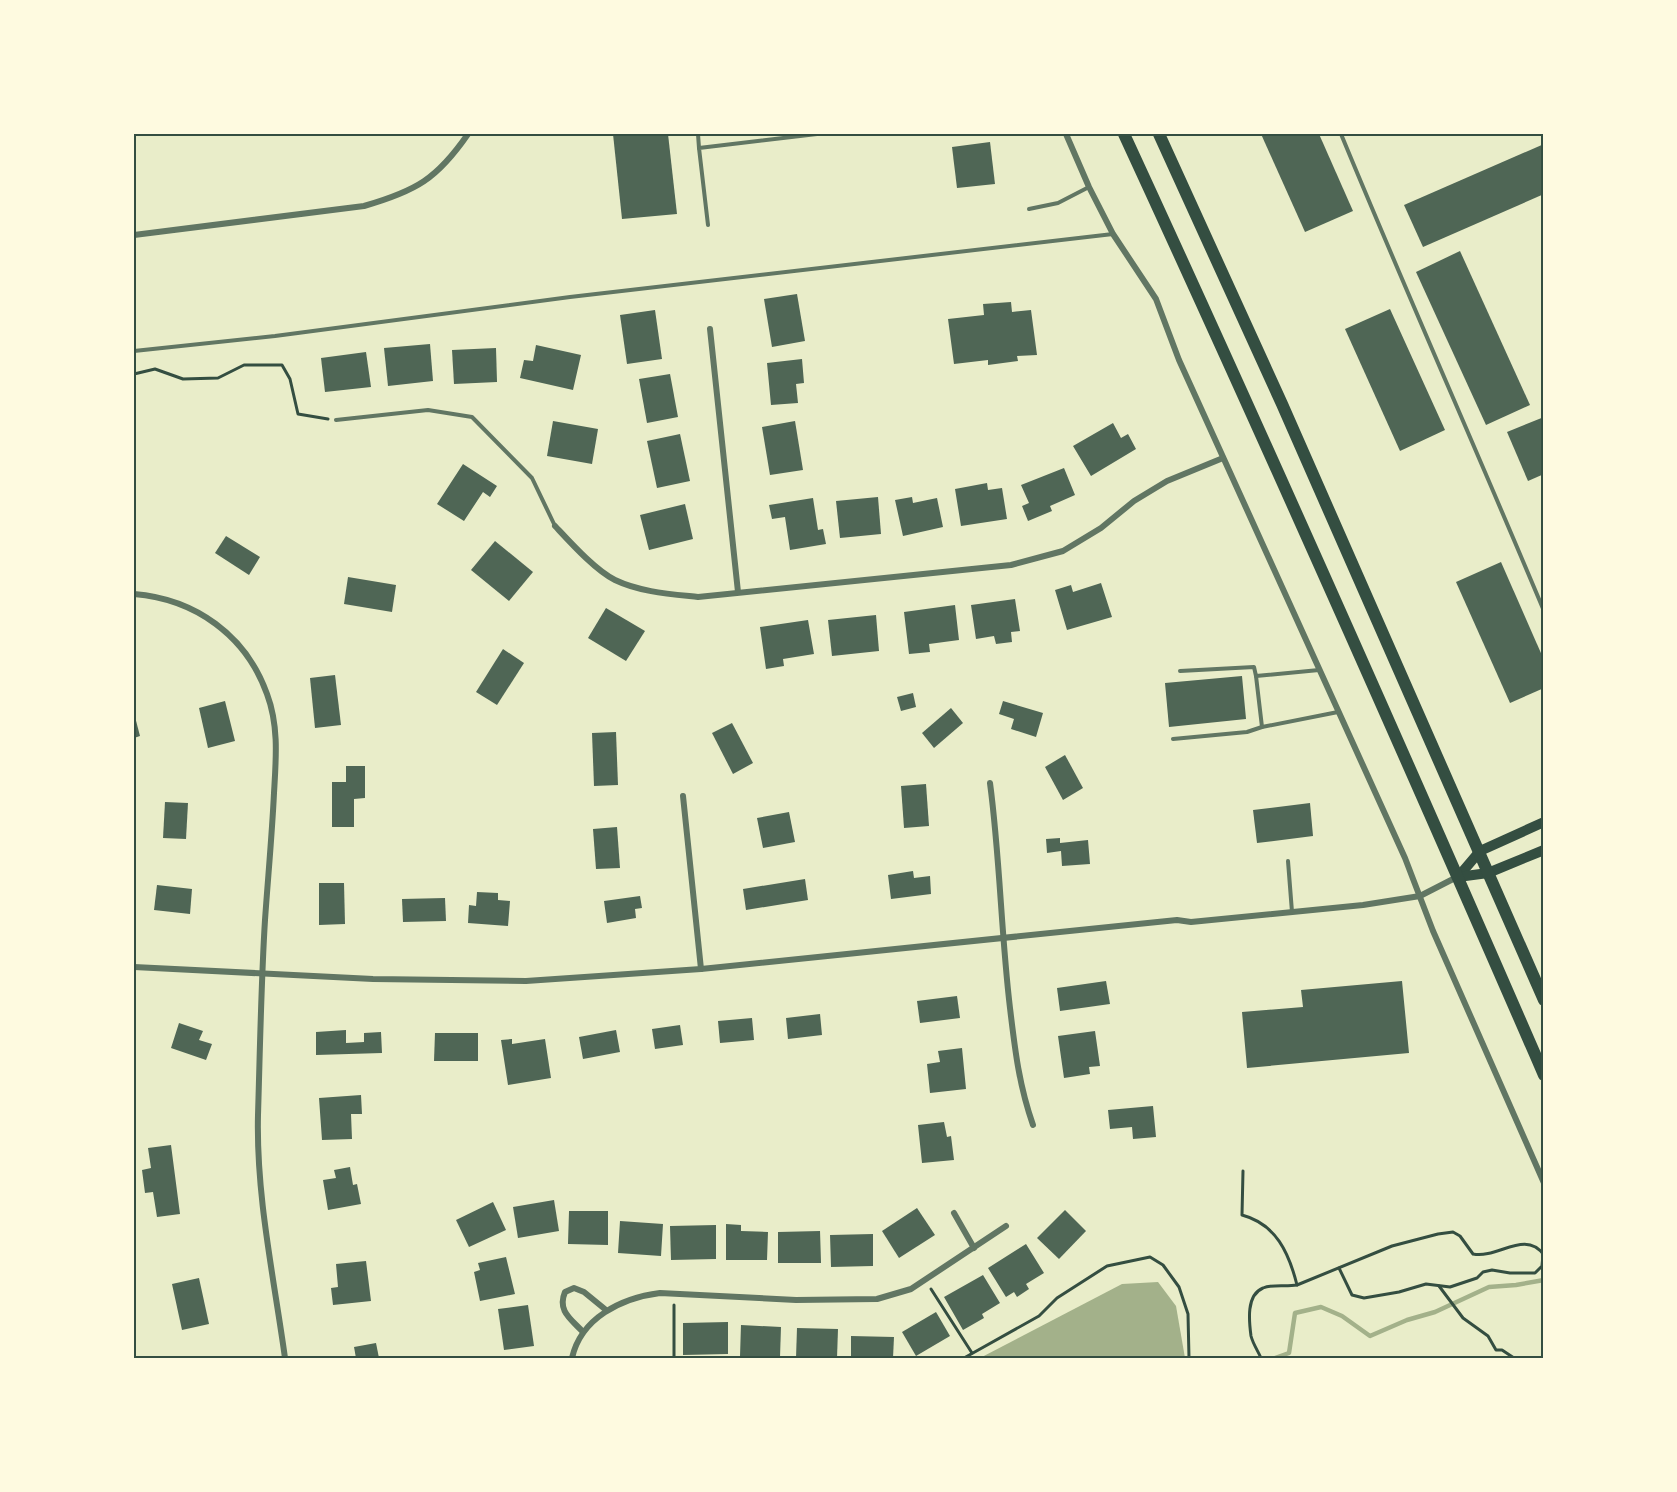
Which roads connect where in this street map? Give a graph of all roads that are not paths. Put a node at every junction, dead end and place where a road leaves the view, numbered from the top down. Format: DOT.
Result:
graph roads {
  1 [pos="468,134"];
  2 [pos="698,134"];
  3 [pos="817,134"];
  4 [pos="1066,134"];
  5 [pos="1124,134"];
  6 [pos="1159,134"];
  7 [pos="1341,134"];
  8 [pos="699,148"];
  9 [pos="1089,187"];
  10 [pos="1029,209"];
  11 [pos="708,225"];
  12 [pos="1113,234"];
  13 [pos="134,235"];
  14 [pos="710,329"];
  15 [pos="134,351"];
  16 [pos="336,420"];
  17 [pos="1223,458"];
  18 [pos="555,526"];
  19 [pos="738,592"];
  20 [pos="134,594"];
  21 [pos="1544,611"];
  22 [pos="1319,670"];
  23 [pos="1180,671"];
  24 [pos="1256,676"];
  25 [pos="1338,712"];
  26 [pos="1262,727"];
  27 [pos="1173,739"];
  28 [pos="990,783"];
  29 [pos="683,796"];
  30 [pos="1544,822"];
  31 [pos="1544,850"];
  32 [pos="1480,851"];
  33 [pos="1288,861"];
  34 [pos="1488,873"];
  35 [pos="1458,877"];
  36 [pos="1420,896"];
  37 [pos="1292,912"];
  38 [pos="1004,939"];
  39 [pos="134,967"];
  40 [pos="701,969"];
  41 [pos="262,974"];
  42 [pos="1544,1000"];
  43 [pos="1544,1075"];
  44 [pos="1032,1125"];
  45 [pos="1544,1183"];
  46 [pos="954,1213"];
  47 [pos="1006,1226"];
  48 [pos="974,1248"];
  49 [pos="606,1310"];
  50 [pos="583,1332"];
  51 [pos="285,1359"];
  52 [pos="572,1359"];
  1 -- 13 [label="street"];
  2 -- 8 [label="lane"];
  3 -- 8 [label="lane"];
  4 -- 9 [label="street"];
  5 -- 35 [label="main road"];
  6 -- 32 [label="main road"];
  7 -- 21 [label="lane"];
  8 -- 11 [label="lane"];
  9 -- 10 [label="lane"];
  9 -- 12 [label="street"];
  12 -- 15 [label="lane"];
  12 -- 17 [label="street"];
  14 -- 19 [label="street"];
  16 -- 18 [label="lane"];
  17 -- 19 [label="street"];
  17 -- 22 [label="street"];
  18 -- 19 [label="street"];
  20 -- 41 [label="street"];
  22 -- 24 [label="lane"];
  22 -- 25 [label="street"];
  23 -- 24 [label="lane"];
  24 -- 26 [label="lane"];
  25 -- 26 [label="lane"];
  25 -- 36 [label="street"];
  26 -- 27 [label="lane"];
  28 -- 38 [label="street"];
  29 -- 40 [label="street"];
  30 -- 32 [label="main road"];
  31 -- 34 [label="main road"];
  32 -- 34 [label="main road"];
  32 -- 35 [label="main road"];
  33 -- 37 [label="lane"];
  34 -- 35 [label="main road"];
  34 -- 42 [label="main road"];
  35 -- 36 [label="street"];
  35 -- 43 [label="main road"];
  36 -- 37 [label="street"];
  36 -- 45 [label="street"];
  37 -- 38 [label="street"];
  38 -- 40 [label="street"];
  38 -- 44 [label="street"];
  39 -- 41 [label="street"];
  40 -- 41 [label="street"];
  41 -- 51 [label="street"];
  46 -- 48 [label="street"];
  47 -- 48 [label="street"];
  48 -- 49 [label="street"];
  49 -- 50 [label="street"];
  49 -- 50 [label="street"];
  50 -- 52 [label="street"];
}
